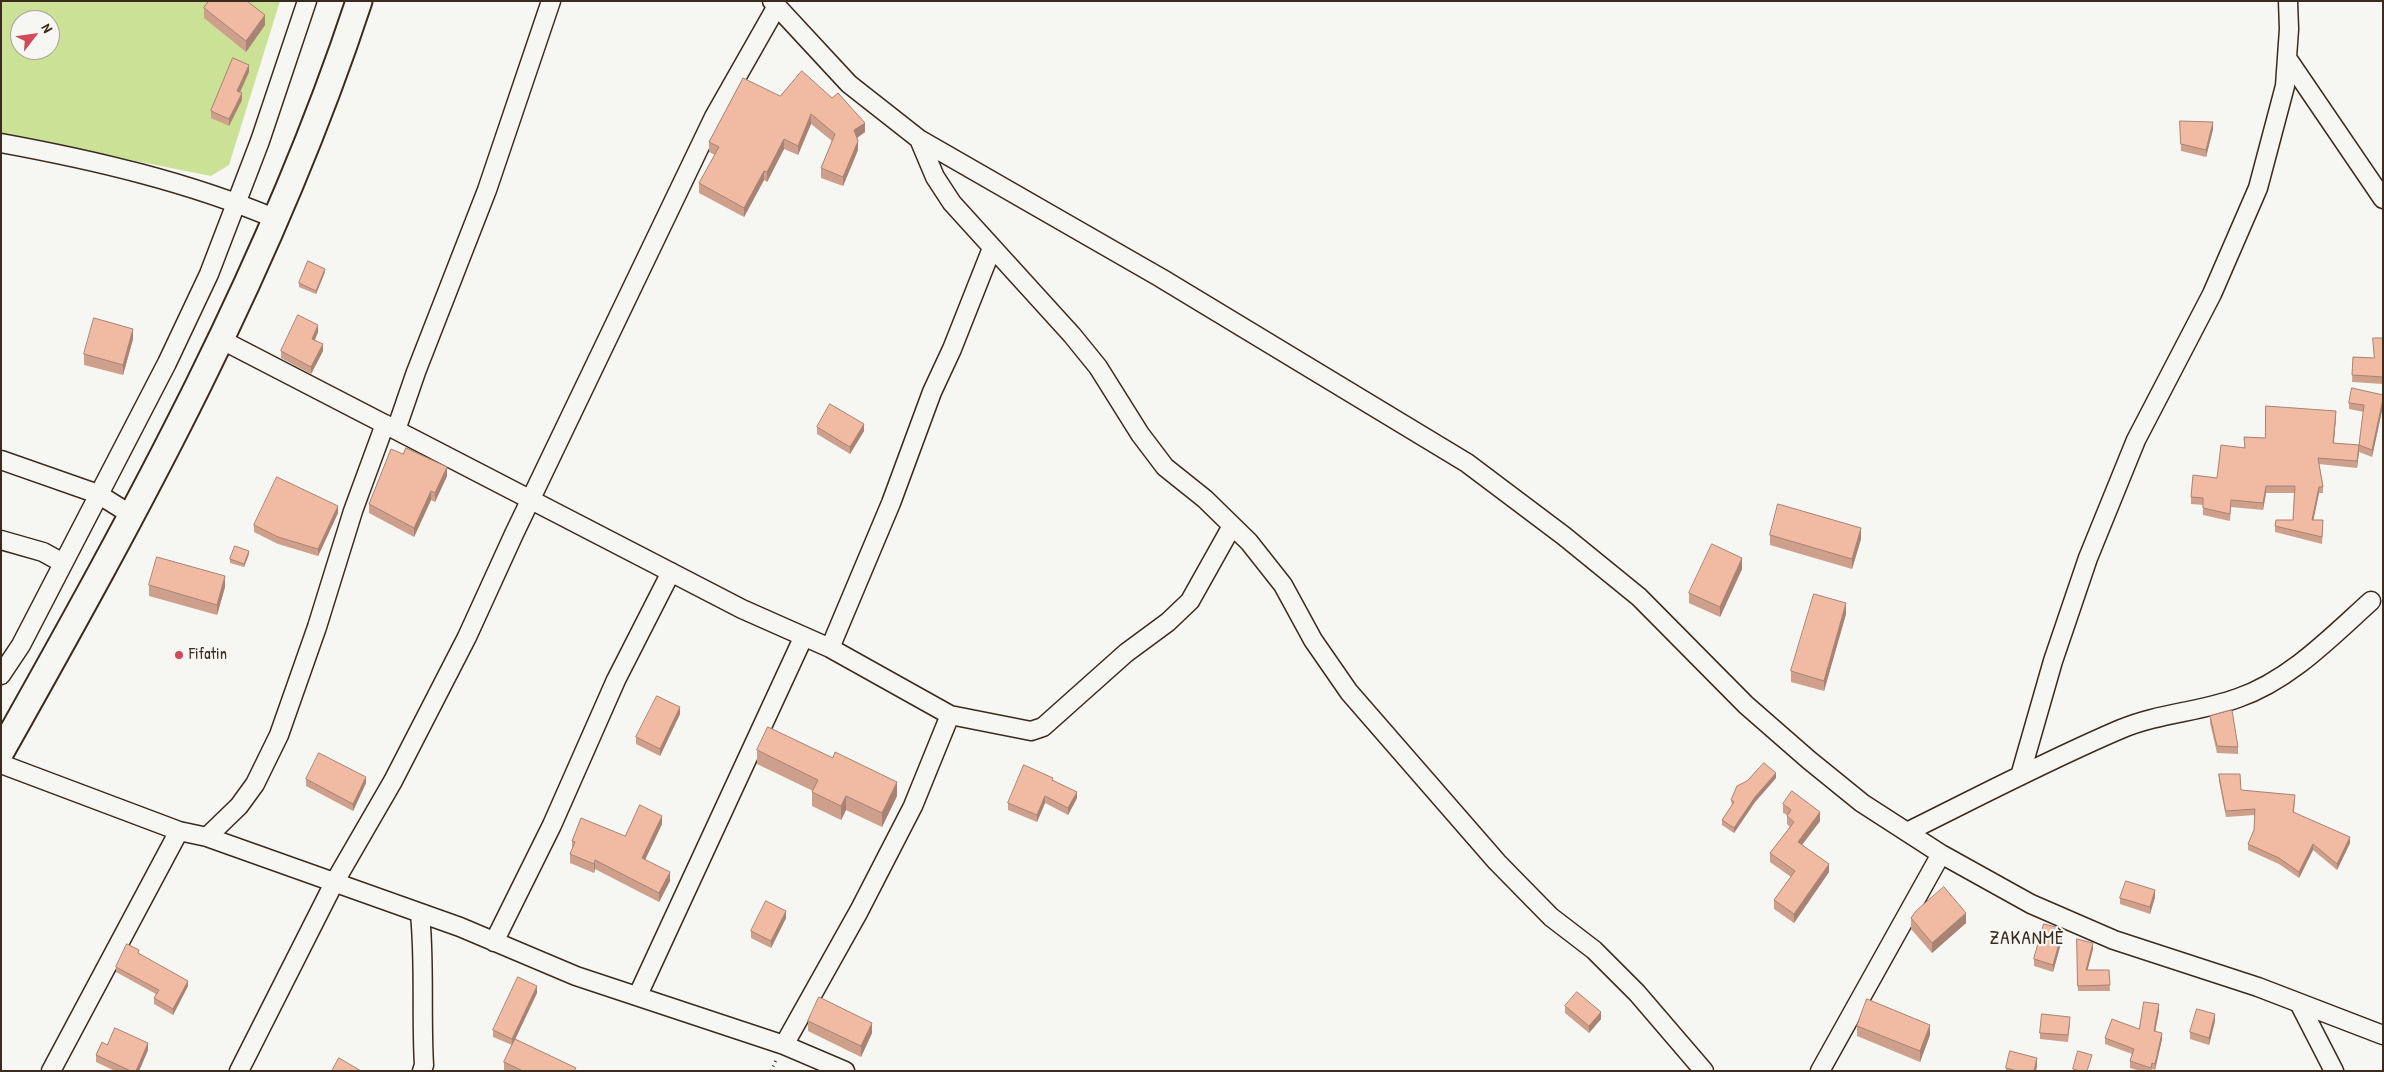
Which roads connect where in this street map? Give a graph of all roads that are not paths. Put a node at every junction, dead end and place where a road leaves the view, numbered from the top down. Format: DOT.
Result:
graph roads {
  1 [pos="307,1"];
  2 [pos="359,1"];
  3 [pos="551,1"];
  4 [pos="2288,1"];
  5 [pos="775,4"];
  6 [pos="2287,58"];
  7 [pos="920,139"];
  8 [pos="1,143"];
  9 [pos="2383,198"];
  10 [pos="238,203"];
  11 [pos="276,219"];
  12 [pos="992,248"];
  13 [pos="222,340"];
  14 [pos="390,427"];
  15 [pos="1,460"];
  16 [pos="98,494"];
  17 [pos="531,499"];
  18 [pos="133,516"];
  19 [pos="1232,526"];
  20 [pos="1,540"];
  21 [pos="63,563"];
  22 [pos="671,572"];
  23 [pos="2371,601"];
  24 [pos="803,638"];
  25 [pos="830,648"];
  26 [pos="1,675"];
  27 [pos="950,714"];
  28 [pos="1,752"];
  29 [pos="1,764"];
  30 [pos="2020,776"];
  31 [pos="179,831"];
  32 [pos="1907,832"];
  33 [pos="206,837"];
  34 [pos="1941,854"];
  35 [pos="334,884"];
  36 [pos="420,914"];
  37 [pos="494,942"];
  38 [pos="638,995"];
  39 [pos="2299,1003"];
  40 [pos="2383,1035"];
  41 [pos="784,1045"];
  42 [pos="51,1071"];
  43 [pos="239,1071"];
  44 [pos="422,1071"];
  45 [pos="845,1071"];
  46 [pos="1704,1071"];
  47 [pos="1820,1071"];
  48 [pos="2334,1071"];
  1 -- 10 [label="street"];
  2 -- 11 [label="main road"];
  3 -- 14 [label="street"];
  4 -- 6 [label="street"];
  5 -- 7 [label="street"];
  5 -- 17 [label="street"];
  6 -- 9 [label="street"];
  6 -- 30 [label="street"];
  7 -- 12 [label="street"];
  7 -- 32 [label="street"];
  8 -- 10 [label="street"];
  10 -- 11 [label="street"];
  10 -- 16 [label="street"];
  11 -- 13 [label="main road"];
  12 -- 19 [label="street"];
  12 -- 25 [label="street"];
  13 -- 14 [label="street"];
  13 -- 18 [label="main road"];
  14 -- 17 [label="street"];
  14 -- 33 [label="street"];
  15 -- 16 [label="street"];
  16 -- 18 [label="street"];
  16 -- 21 [label="street"];
  17 -- 22 [label="street"];
  17 -- 35 [label="street"];
  18 -- 28 [label="main road"];
  19 -- 27 [label="street"];
  19 -- 46 [label="street"];
  20 -- 21 [label="street"];
  21 -- 26 [label="street"];
  22 -- 24 [label="street"];
  22 -- 37 [label="street"];
  23 -- 30 [label="street"];
  24 -- 25 [label="street"];
  24 -- 38 [label="street"];
  25 -- 27 [label="street"];
  27 -- 41 [label="street"];
  29 -- 31 [label="street"];
  30 -- 32 [label="street"];
  31 -- 33 [label="street"];
  31 -- 42 [label="street"];
  32 -- 34 [label="street"];
  33 -- 35 [label="street"];
  34 -- 39 [label="street"];
  34 -- 47 [label="street"];
  35 -- 36 [label="street"];
  35 -- 43 [label="street"];
  36 -- 37 [label="street"];
  36 -- 44 [label="street"];
  37 -- 38 [label="street"];
  38 -- 41 [label="street"];
  39 -- 40 [label="street"];
  39 -- 48 [label="street"];
  41 -- 45 [label="street"];
}
